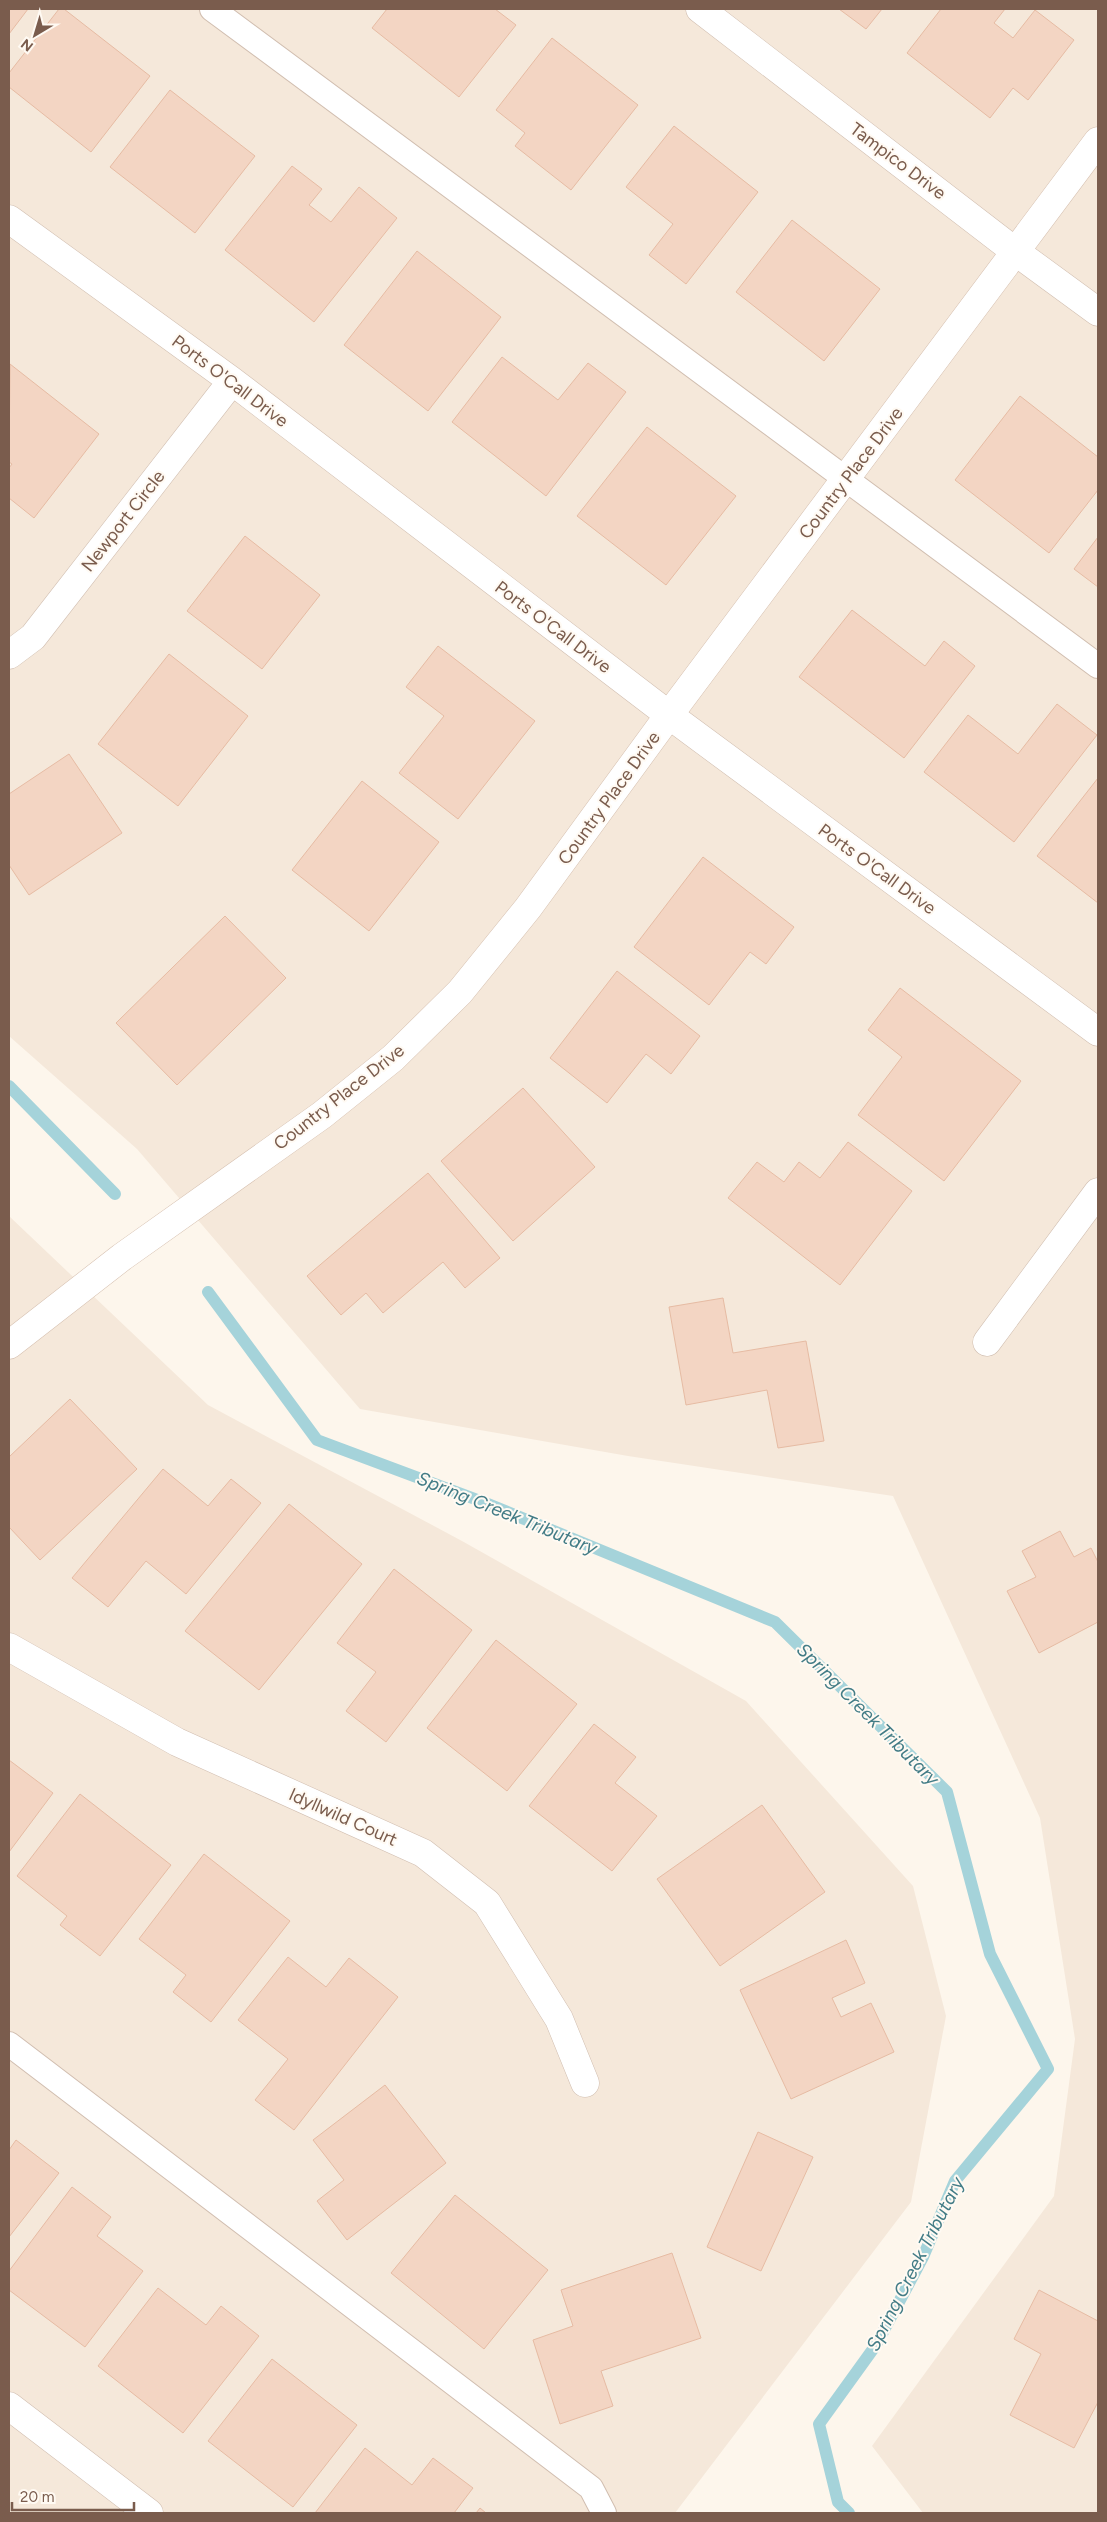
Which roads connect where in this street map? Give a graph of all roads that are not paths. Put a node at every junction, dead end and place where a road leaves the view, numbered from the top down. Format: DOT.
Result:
graph roads {
  1 [pos="212,9"];
  2 [pos="700,9"];
  3 [pos="1098,141"];
  4 [pos="9,219"];
  5 [pos="1016,252"];
  6 [pos="1098,312"];
  7 [pos="232,381"];
  8 [pos="846,479"];
  9 [pos="9,655"];
  10 [pos="1098,666"];
  11 [pos="669,715"];
  12 [pos="1098,1032"];
  13 [pos="1098,1192"];
  14 [pos="987,1342"];
  15 [pos="9,1346"];
  16 [pos="9,1647"];
  17 [pos="9,2044"];
  18 [pos="585,2084"];
  19 [pos="9,2406"];
  20 [pos="149,2513"];
  21 [pos="604,2513"];
  1 -- 8 [label="lane"];
  2 -- 5 [label="street, Tampico Drive"];
  3 -- 5 [label="street, Country Place Drive"];
  4 -- 7 [label="street, Ports O'Call Drive"];
  5 -- 6 [label="street, Tampico Drive"];
  5 -- 8 [label="street, Country Place Drive"];
  7 -- 9 [label="street, Newport Circle"];
  7 -- 11 [label="street, Ports O'Call Drive"];
  8 -- 10 [label="lane"];
  8 -- 11 [label="street, Country Place Drive"];
  11 -- 12 [label="street, Ports O'Call Drive"];
  11 -- 15 [label="street, Country Place Drive"];
  13 -- 14 [label="street"];
  16 -- 18 [label="street, Idyllwild Court"];
  17 -- 21 [label="lane"];
  19 -- 20 [label="street"];
}
